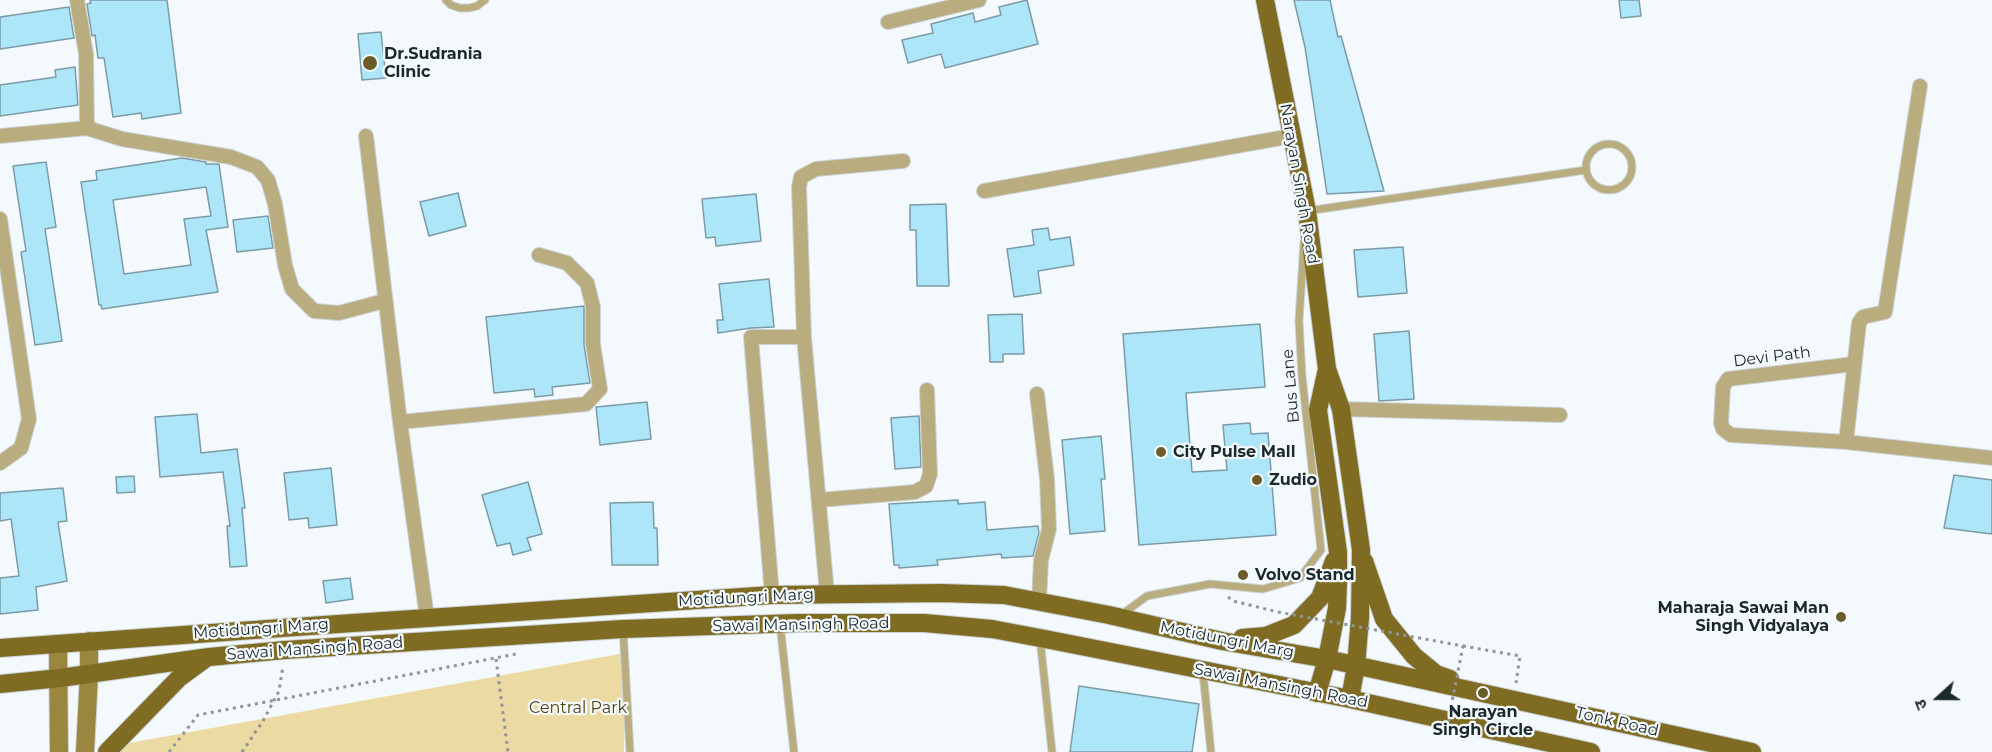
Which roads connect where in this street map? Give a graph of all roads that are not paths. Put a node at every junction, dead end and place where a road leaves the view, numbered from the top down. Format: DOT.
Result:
graph roads {
  1 [pos="77,0"];
  2 [pos="446,0"];
  3 [pos="485,0"];
  4 [pos="979,0"];
  5 [pos="1265,0"];
  6 [pos="888,22"];
  7 [pos="1920,86"];
  8 [pos="87,128"];
  9 [pos="0,136"];
  10 [pos="366,136"];
  11 [pos="1292,136"];
  12 [pos="903,161"];
  13 [pos="1586,170"];
  14 [pos="984,191"];
  15 [pos="1307,211"];
  16 [pos="0,219"];
  17 [pos="539,255"];
  18 [pos="384,301"];
  19 [pos="804,337"];
  20 [pos="1854,364"];
  21 [pos="1327,369"];
  22 [pos="927,390"];
  23 [pos="1037,394"];
  24 [pos="1341,409"];
  25 [pos="1560,415"];
  26 [pos="399,422"];
  27 [pos="1846,442"];
  28 [pos="1992,458"];
  29 [pos="0,463"];
  30 [pos="819,500"];
  31 [pos="1361,550"];
  32 [pos="1338,552"];
  33 [pos="827,594"];
  34 [pos="772,596"];
  35 [pos="1039,602"];
  36 [pos="1119,617"];
  37 [pos="427,618"];
  38 [pos="780,624"];
  39 [pos="624,629"];
  40 [pos="1040,638"];
  41 [pos="89,641"];
  42 [pos="1222,641"];
  43 [pos="58,644"];
  44 [pos="0,648"];
  45 [pos="209,657"];
  46 [pos="1327,659"];
  47 [pos="1356,666"];
  48 [pos="1203,670"];
  49 [pos="89,674"];
  50 [pos="60,678"];
  51 [pos="0,684"];
  52 [pos="1317,693"];
  53 [pos="1483,693"];
  54 [pos="1350,699"];
  55 [pos="59,752"];
  56 [pos="85,752"];
  57 [pos="107,752"];
  58 [pos="630,752"];
  59 [pos="794,752"];
  60 [pos="1052,752"];
  61 [pos="1211,752"];
  62 [pos="1591,752"];
  63 [pos="1752,752"];
  1 -- 8 [label="street"];
  2 -- 3 [label="lane"];
  4 -- 6 [label="street"];
  5 -- 11 [label="main road, Narayan Singh Road"];
  7 -- 20 [label="street"];
  8 -- 9 [label="street"];
  8 -- 18 [label="street"];
  10 -- 18 [label="street"];
  11 -- 14 [label="street"];
  11 -- 15 [label="main road, Narayan Singh Road"];
  12 -- 19 [label="street"];
  13 -- 13 [label="lane"];
  13 -- 15 [label="lane"];
  15 -- 21 [label="main road, Narayan Singh Road"];
  15 -- 36 [label="lane, Bus Lane"];
  16 -- 29 [label="street"];
  17 -- 26 [label="street"];
  18 -- 26 [label="street"];
  19 -- 30 [label="street"];
  19 -- 34 [label="street"];
  20 -- 27 [label="street"];
  20 -- 27 [label="street, Devi Path"];
  21 -- 24 [label="main road"];
  21 -- 32 [label="main road"];
  22 -- 30 [label="street"];
  23 -- 35 [label="street"];
  24 -- 25 [label="street"];
  24 -- 31 [label="main road"];
  26 -- 37 [label="street"];
  27 -- 28 [label="street, Devi Path"];
  30 -- 33 [label="street"];
  31 -- 47 [label="main road"];
  31 -- 53 [label="main road"];
  32 -- 42 [label="main road"];
  32 -- 46 [label="main road"];
  33 -- 34 [label="main road, Motidungri Marg"];
  33 -- 35 [label="main road, Motidungri Marg"];
  34 -- 37 [label="main road, Motidungri Marg"];
  35 -- 36 [label="main road, Motidungri Marg"];
  36 -- 42 [label="main road, Motidungri Marg"];
  37 -- 41 [label="main road, Motidungri Marg"];
  38 -- 39 [label="main road, Sawai Mansingh Road"];
  38 -- 40 [label="main road, Sawai Mansingh Road"];
  38 -- 59 [label="lane"];
  39 -- 45 [label="main road, Sawai Mansingh Road"];
  39 -- 58 [label="lane"];
  40 -- 48 [label="main road, Sawai Mansingh Road"];
  40 -- 60 [label="lane"];
  41 -- 43 [label="main road, Motidungri Marg"];
  41 -- 49 [label="street"];
  42 -- 46 [label="main road, Motidungri Marg"];
  43 -- 44 [label="main road, Motidungri Marg"];
  43 -- 50 [label="street"];
  45 -- 49 [label="main road, Sawai Mansingh Road"];
  45 -- 57 [label="main road"];
  46 -- 47 [label="main road, Motidungri Marg"];
  46 -- 52 [label="main road"];
  47 -- 53 [label="main road, Motidungri Marg"];
  47 -- 54 [label="main road"];
  48 -- 52 [label="main road, Sawai Mansingh Road"];
  48 -- 61 [label="lane"];
  49 -- 50 [label="main road, Sawai Mansingh Road"];
  49 -- 56 [label="street"];
  50 -- 51 [label="main road, Sawai Mansingh Road"];
  50 -- 55 [label="street"];
  52 -- 54 [label="main road, Sawai Mansingh Road"];
  53 -- 63 [label="main road, Tonk Road"];
  54 -- 62 [label="main road, Sawai Mansingh Road"];
}
